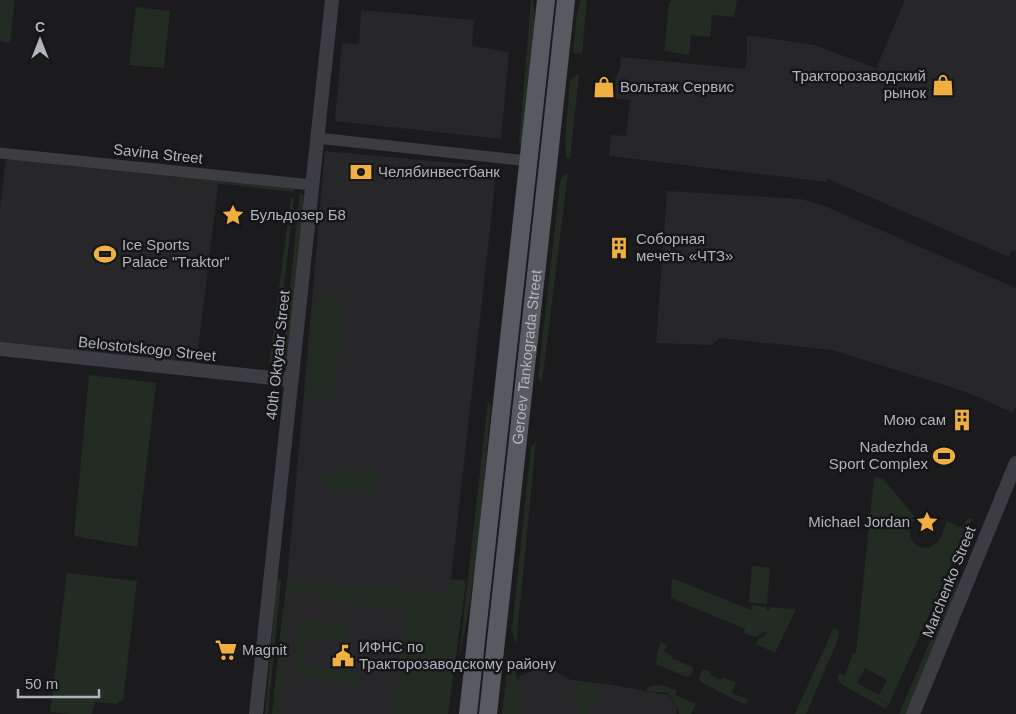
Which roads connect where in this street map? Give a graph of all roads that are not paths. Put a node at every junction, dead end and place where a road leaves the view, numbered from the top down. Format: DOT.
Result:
graph roads {
  1 [pos="332,0"];
  2 [pos="546,0"];
  3 [pos="566,0"];
  4 [pos="317,138"];
  5 [pos="0,153"];
  6 [pos="528,161"];
  7 [pos="548,163"];
  8 [pos="312,185"];
  9 [pos="0,349"];
  10 [pos="292,380"];
  11 [pos="1016,462"];
  12 [pos="256,714"];
  13 [pos="468,714"];
  14 [pos="488,714"];
  15 [pos="913,714"];
  1 -- 4 [label="street, 40th Oktyabr Street"];
  2 -- 6 [label="main road, Geroev Tankograda Street"];
  3 -- 7 [label="main road, Geroev Tankograda Street"];
  4 -- 6 [label="street"];
  4 -- 8 [label="street, 40th Oktyabr Street"];
  5 -- 8 [label="street, Savina Street"];
  6 -- 7 [label="main road"];
  6 -- 13 [label="main road, Geroev Tankograda Street"];
  7 -- 14 [label="main road, Geroev Tankograda Street"];
  8 -- 10 [label="street, 40th Oktyabr Street"];
  9 -- 10 [label="street, Belostotskogo Street"];
  10 -- 12 [label="street, 40th Oktyabr Street"];
  11 -- 15 [label="street, Marchenko Street"];
}
